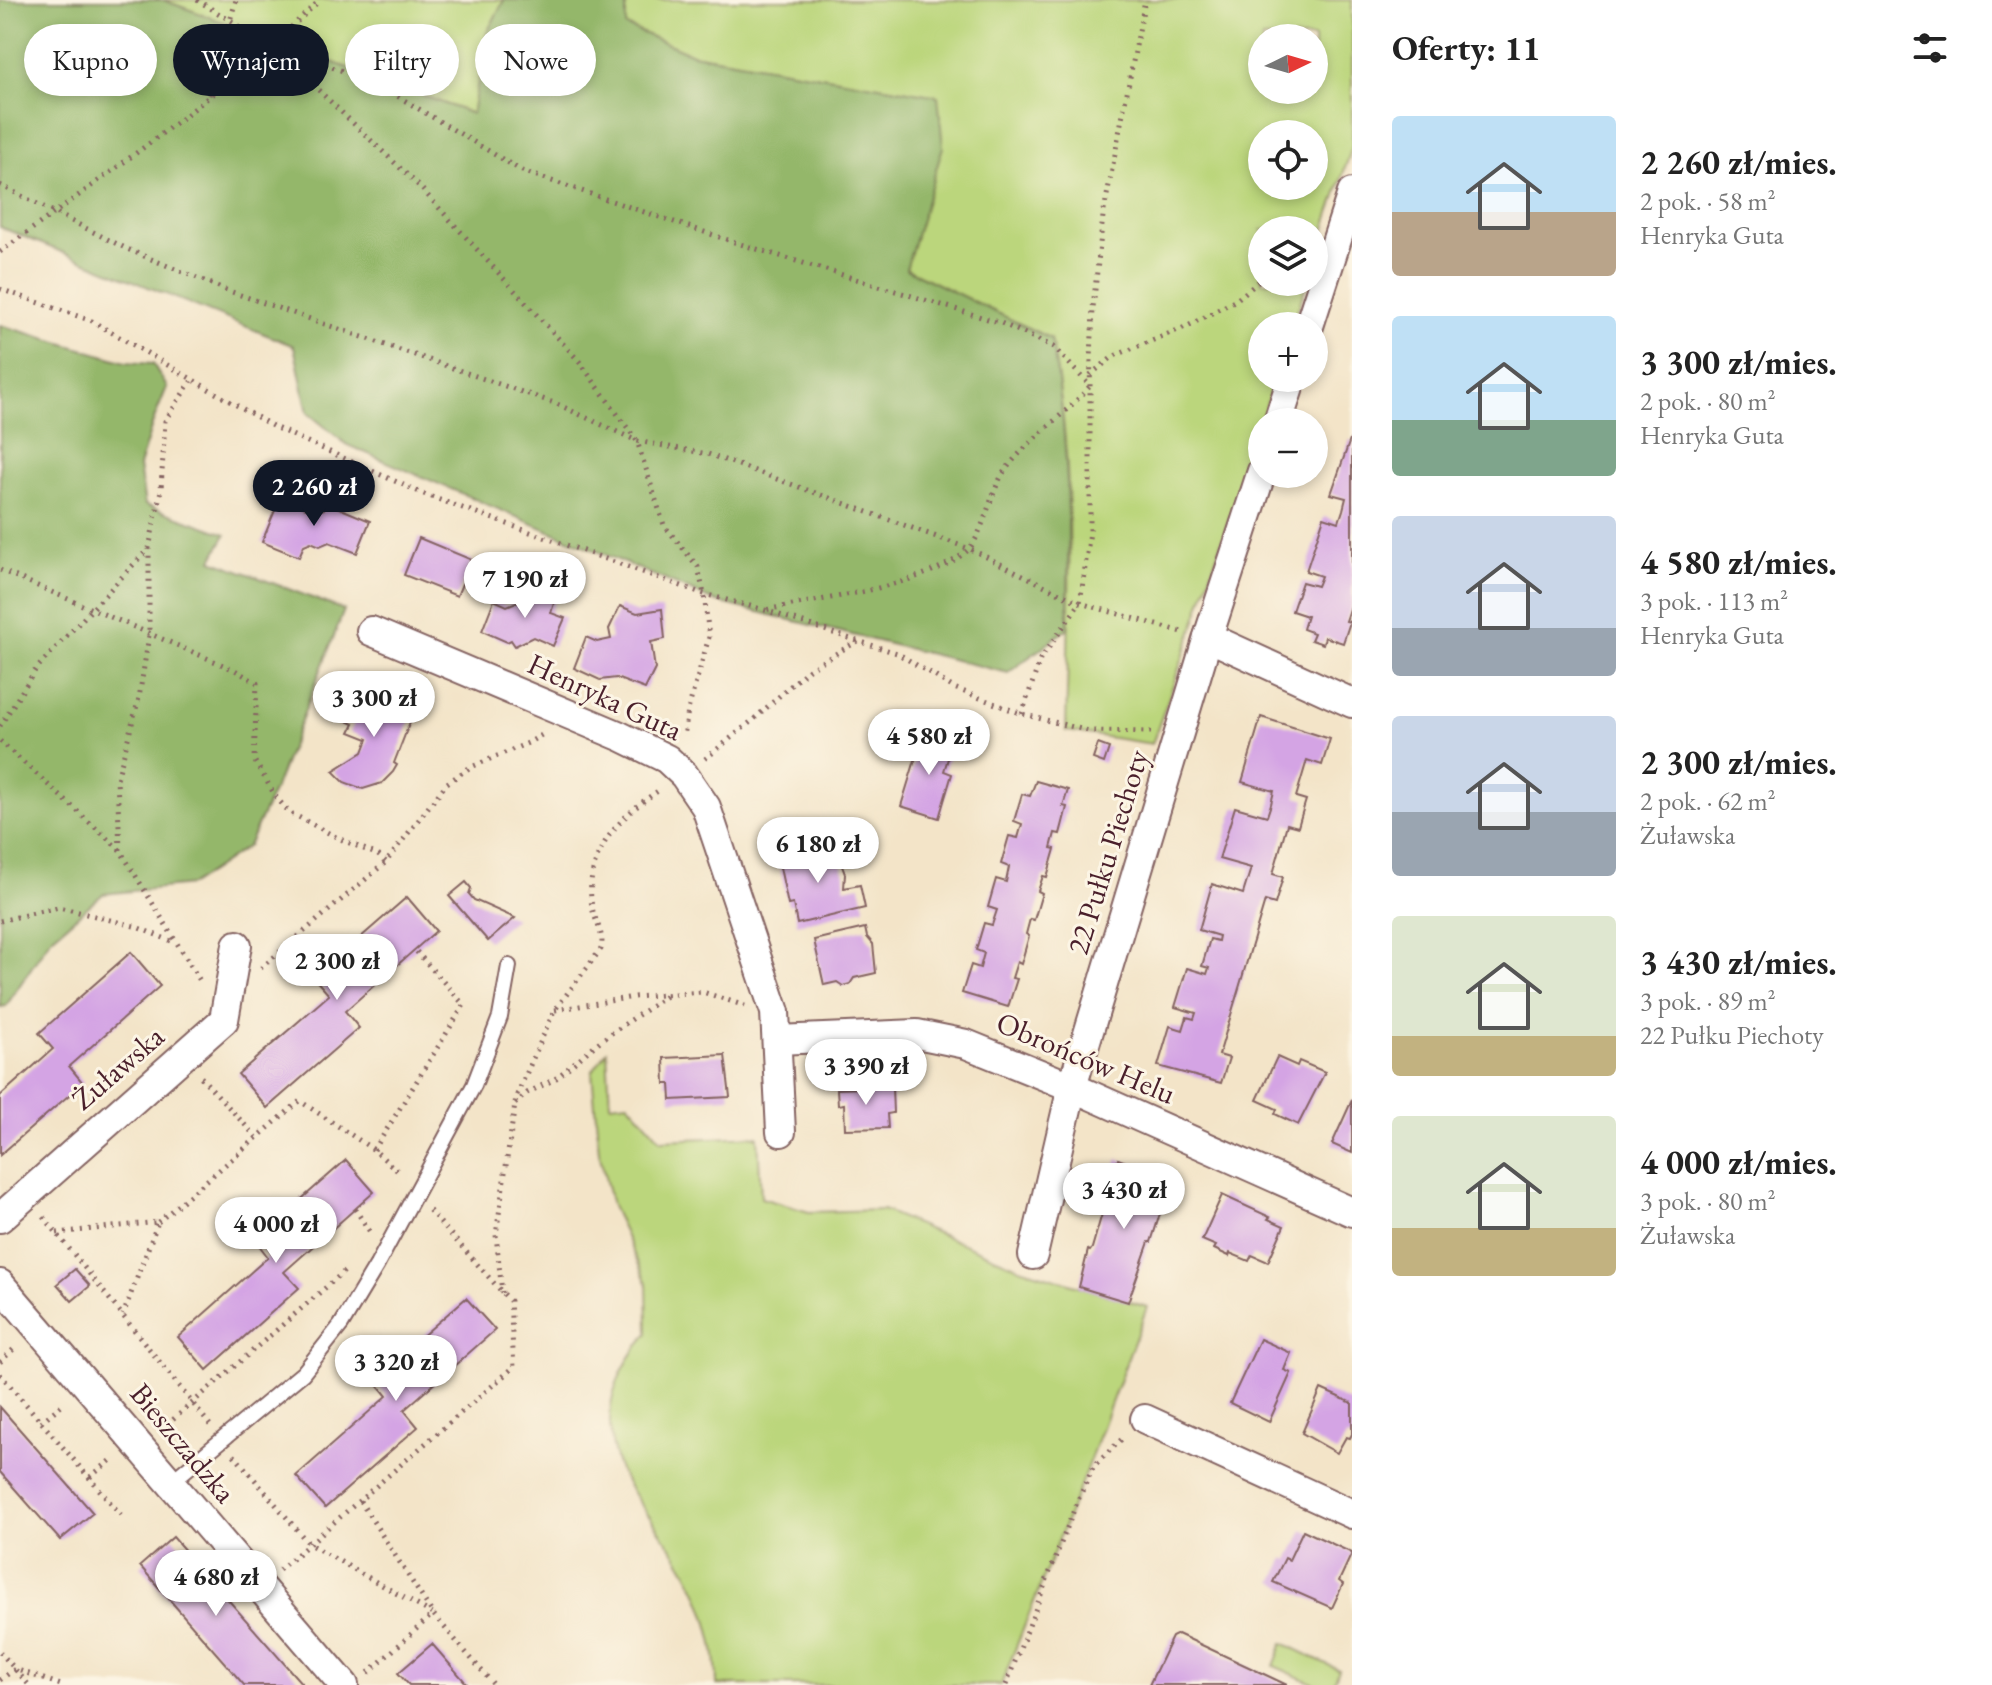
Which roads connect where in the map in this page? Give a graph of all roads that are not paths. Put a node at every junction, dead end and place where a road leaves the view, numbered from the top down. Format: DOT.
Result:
graph roads {
  1 [pos="1352,193"];
  2 [pos="1314,312"];
  3 [pos="1256,488"];
  4 [pos="371,631"];
  5 [pos="1208,637"];
  6 [pos="1352,703"];
  7 [pos="237,945"];
  8 [pos="509,966"];
  9 [pos="776,1030"];
  10 [pos="1072,1087"];
  11 [pos="781,1132"];
  12 [pos="1352,1212"];
  13 [pos="0,1218"];
  14 [pos="1033,1255"];
  15 [pos="0,1284"];
  16 [pos="1145,1419"];
  17 [pos="171,1482"];
  18 [pos="1352,1514"];
  19 [pos="355,1680"];
  1 -- 2 [label="street"];
  3 -- 5 [label="street, 22 Pułku Piechoty"];
  4 -- 9 [label="street, Henryka Guta"];
  5 -- 6 [label="street"];
  5 -- 10 [label="street, 22 Pułku Piechoty"];
  7 -- 13 [label="street, Żuławska"];
  8 -- 17 [label="lane"];
  9 -- 10 [label="street, Obrońców Helu"];
  9 -- 11 [label="street, Henryka Guta"];
  10 -- 12 [label="street, Obrońców Helu"];
  10 -- 14 [label="street, 22 Pułku Piechoty"];
  15 -- 17 [label="street, Bieszczadzka"];
  16 -- 18 [label="street"];
  17 -- 19 [label="street, Bieszczadzka"];
}
